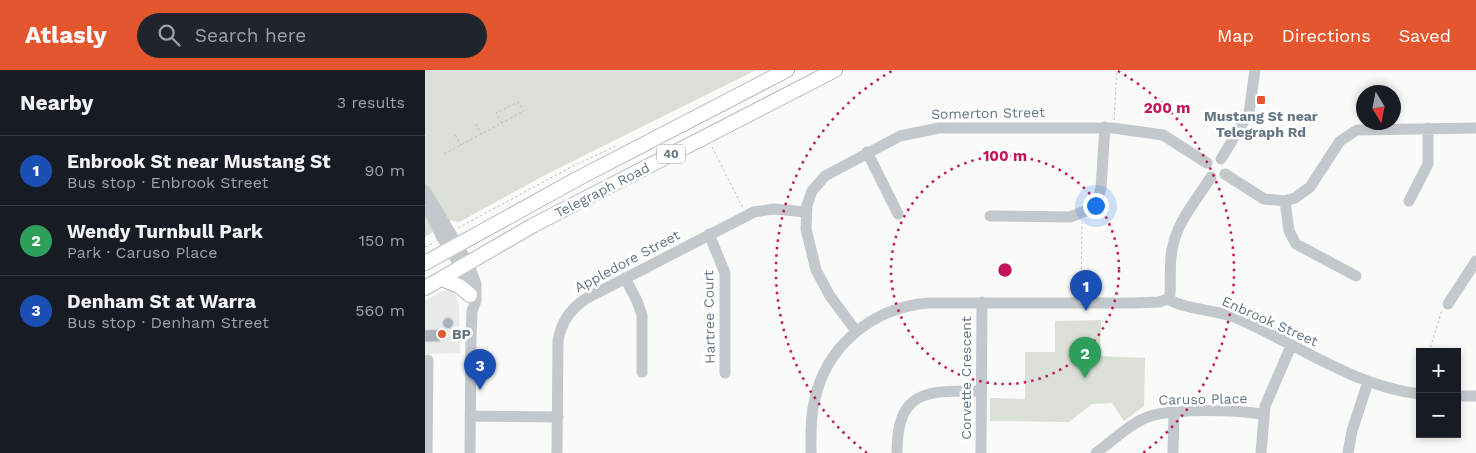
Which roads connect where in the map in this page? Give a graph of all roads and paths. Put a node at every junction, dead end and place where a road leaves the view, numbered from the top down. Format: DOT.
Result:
graph roads {
  1 [pos="787,70"];
  2 [pos="835,70"];
  3 [pos="1117,70"];
  4 [pos="1255,70"];
  5 [pos="502,123"];
  6 [pos="476,124"];
  7 [pos="1109,128"];
  8 [pos="1428,128"];
  9 [pos="1476,128"];
  10 [pos="455,134"];
  11 [pos="481,134"];
  12 [pos="711,144"];
  13 [pos="461,145"];
  14 [pos="867,152"];
  15 [pos="444,154"];
  16 [pos="1221,159"];
  17 [pos="1207,163"];
  18 [pos="1225,174"];
  19 [pos="1211,177"];
  20 [pos="425,190"];
  21 [pos="1285,201"];
  22 [pos="1409,201"];
  23 [pos="425,203"];
  24 [pos="806,212"];
  25 [pos="898,214"];
  26 [pos="1081,214"];
  27 [pos="747,215"];
  28 [pos="990,216"];
  29 [pos="709,234"];
  30 [pos="436,241"];
  31 [pos="425,247"];
  32 [pos="453,247"];
  33 [pos="1476,261"];
  34 [pos="425,263"];
  35 [pos="464,265"];
  36 [pos="1356,276"];
  37 [pos="625,278"];
  38 [pos="442,279"];
  39 [pos="425,288"];
  40 [pos="470,295"];
  41 [pos="1168,299"];
  42 [pos="982,302"];
  43 [pos="1081,303"];
  44 [pos="1448,304"];
  45 [pos="473,311"];
  46 [pos="856,331"];
  47 [pos="1291,346"];
  48 [pos="1430,348"];
  49 [pos="428,360"];
  50 [pos="642,372"];
  51 [pos="725,373"];
  52 [pos="1368,382"];
  53 [pos="981,391"];
  54 [pos="1416,393"];
  55 [pos="1461,396"];
  56 [pos="1476,396"];
  57 [pos="1174,412"];
  58 [pos="1262,414"];
  59 [pos="470,416"];
  60 [pos="557,417"];
  61 [pos="427,453"];
  62 [pos="470,453"];
  63 [pos="557,453"];
  64 [pos="811,453"];
  65 [pos="897,453"];
  66 [pos="981,453"];
  67 [pos="1096,453"];
  68 [pos="1173,453"];
  69 [pos="1261,453"];
  70 [pos="1348,453"];
  1 -- 32 [label="main road, Telegraph Road / 40"];
  2 -- 35 [label="main road, Telegraph Road / 40"];
  3 -- 7 [label="path"];
  4 -- 16 [label="street"];
  5 -- 5 [label="path"];
  5 -- 11 [label="path"];
  6 -- 11 [label="path"];
  7 -- 14 [label="street, Somerton Street"];
  7 -- 17 [label="street, Somerton Street"];
  7 -- 26 [label="street"];
  8 -- 9 [label="street"];
  8 -- 21 [label="street"];
  8 -- 22 [label="street"];
  10 -- 13 [label="path"];
  11 -- 13 [label="path"];
  12 -- 27 [label="path"];
  13 -- 15 [label="path"];
  14 -- 24 [label="street, Somerton Street"];
  14 -- 25 [label="street"];
  16 -- 17 [label="street"];
  16 -- 18 [label="street"];
  17 -- 19 [label="street"];
  18 -- 19 [label="street"];
  18 -- 21 [label="street"];
  19 -- 41 [label="street"];
  20 -- 32 [label="street"];
  21 -- 36 [label="street"];
  23 -- 32 [label="street"];
  24 -- 27 [label="street, Appledore Street"];
  24 -- 46 [label="street, Somerton Street"];
  26 -- 28 [label="street"];
  26 -- 43 [label="path"];
  27 -- 29 [label="street, Appledore Street"];
  29 -- 37 [label="street, Appledore Street"];
  29 -- 51 [label="street, Hartree Court"];
  30 -- 31 [label="path"];
  32 -- 34 [label="main road, Telegraph Road / 40"];
  32 -- 35 [label="street"];
  33 -- 44 [label="street"];
  35 -- 38 [label="main road, Telegraph Road / 40"];
  35 -- 40 [label="street"];
  35 -- 45 [label="street"];
  37 -- 50 [label="street"];
  37 -- 60 [label="street, Appledore Street"];
  38 -- 39 [label="main road, Telegraph Road / 40"];
  38 -- 40 [label="main road"];
  40 -- 45 [label="street"];
  41 -- 43 [label="street, Enbrook Street"];
  41 -- 47 [label="street, Enbrook Street"];
  42 -- 43 [label="street, Enbrook Street"];
  42 -- 46 [label="street, Enbrook Street"];
  42 -- 53 [label="street, Corvette Crescent"];
  44 -- 48 [label="path"];
  45 -- 59 [label="street"];
  46 -- 64 [label="street, Enbrook Street"];
  47 -- 52 [label="street, Enbrook Street"];
  47 -- 58 [label="street"];
  49 -- 61 [label="street"];
  52 -- 54 [label="street, Enbrook Street"];
  52 -- 70 [label="street"];
  53 -- 65 [label="street"];
  53 -- 66 [label="street, Corvette Crescent"];
  55 -- 56 [label="street"];
  57 -- 58 [label="street, Caruso Place"];
  57 -- 67 [label="street, Caruso Place"];
  57 -- 68 [label="street"];
  58 -- 69 [label="street"];
  59 -- 60 [label="street"];
  59 -- 62 [label="street"];
  60 -- 63 [label="street, Appledore Street"];
}
